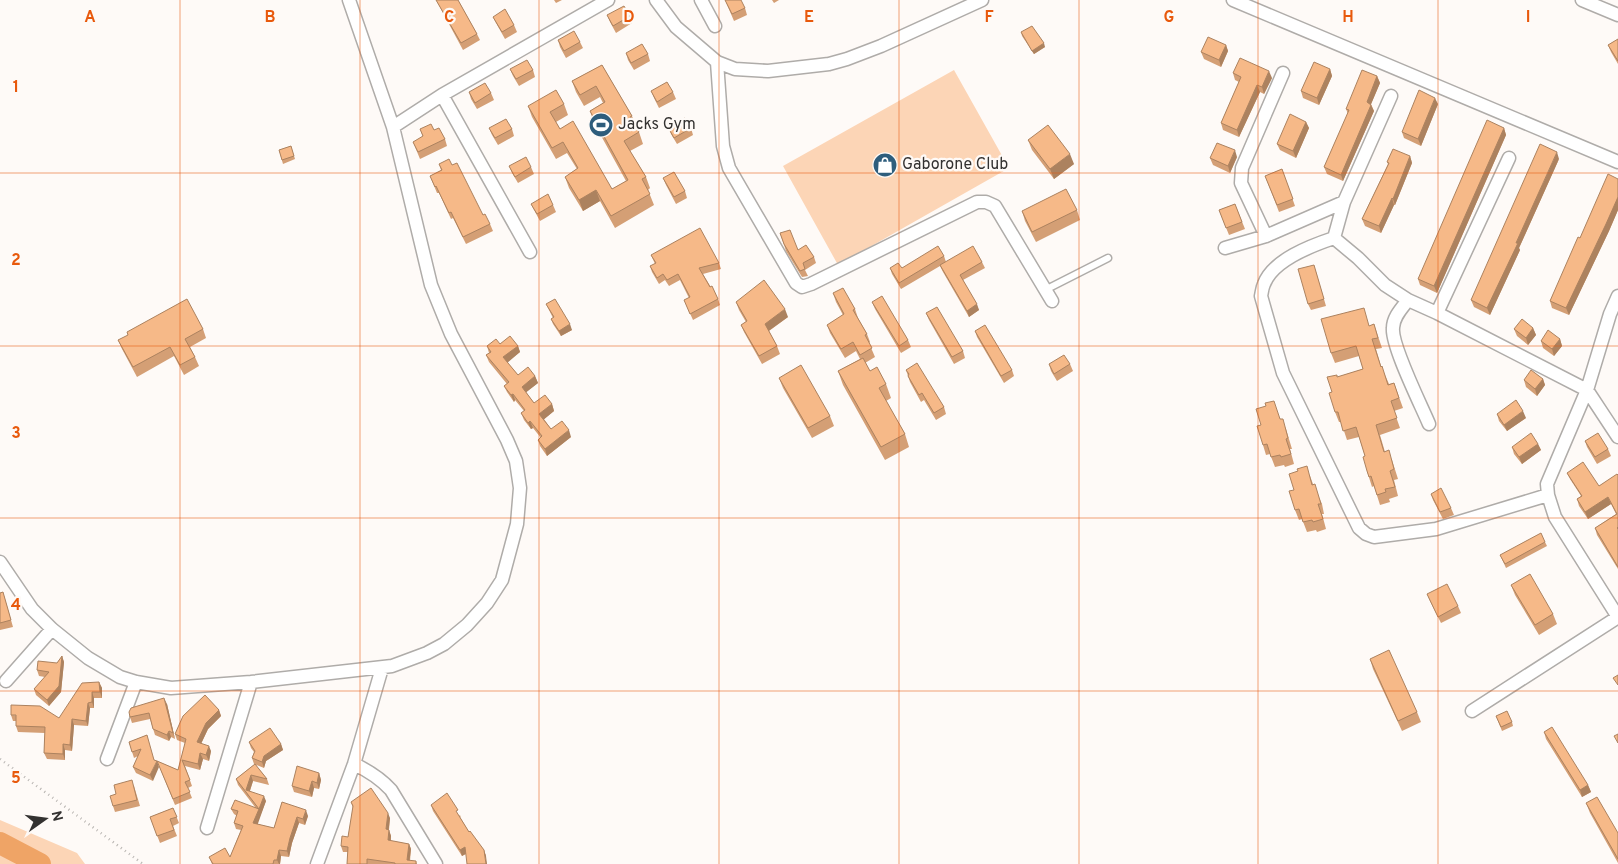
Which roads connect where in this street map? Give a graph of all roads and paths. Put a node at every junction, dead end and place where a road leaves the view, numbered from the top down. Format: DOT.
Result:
graph roads {
  1 [pos="350,0"];
  2 [pos="608,0"];
  3 [pos="656,0"];
  4 [pos="701,0"];
  5 [pos="982,0"];
  6 [pos="1233,0"];
  7 [pos="1582,0"];
  8 [pos="1618,14"];
  9 [pos="715,26"];
  10 [pos="717,62"];
  11 [pos="1283,73"];
  12 [pos="442,95"];
  13 [pos="1391,96"];
  14 [pos="393,127"];
  15 [pos="1509,158"];
  16 [pos="1618,162"];
  17 [pos="1344,202"];
  18 [pos="1266,236"];
  19 [pos="1334,238"];
  20 [pos="1225,248"];
  21 [pos="530,252"];
  22 [pos="1108,258"];
  23 [pos="1045,290"];
  24 [pos="1618,296"];
  25 [pos="1408,300"];
  26 [pos="1052,302"];
  27 [pos="1437,313"];
  28 [pos="1610,314"];
  29 [pos="1618,325"];
  30 [pos="1587,390"];
  31 [pos="1613,420"];
  32 [pos="1429,424"];
  33 [pos="1618,437"];
  34 [pos="1548,494"];
  35 [pos="0,562"];
  36 [pos="1617,618"];
  37 [pos="52,629"];
  38 [pos="382,668"];
  39 [pos="6,681"];
  40 [pos="136,682"];
  41 [pos="251,682"];
  42 [pos="1472,712"];
  43 [pos="0,759"];
  44 [pos="107,759"];
  45 [pos="354,764"];
  46 [pos="207,828"];
  47 [pos="143,864"];
  48 [pos="317,864"];
  49 [pos="436,864"];
  1 -- 14 [label="street"];
  2 -- 12 [label="street"];
  3 -- 10 [label="street"];
  4 -- 9 [label="street"];
  5 -- 10 [label="street"];
  6 -- 16 [label="street"];
  7 -- 8 [label="street"];
  10 -- 23 [label="street"];
  11 -- 18 [label="street"];
  12 -- 14 [label="street"];
  12 -- 21 [label="street"];
  13 -- 17 [label="street"];
  14 -- 38 [label="street"];
  15 -- 27 [label="street"];
  17 -- 18 [label="street"];
  17 -- 19 [label="street"];
  18 -- 20 [label="street"];
  19 -- 25 [label="street"];
  19 -- 34 [label="street"];
  22 -- 23 [label="lane"];
  23 -- 26 [label="street"];
  24 -- 28 [label="street"];
  25 -- 27 [label="street"];
  25 -- 32 [label="street"];
  27 -- 30 [label="street"];
  28 -- 29 [label="street"];
  28 -- 30 [label="street"];
  30 -- 31 [label="street"];
  30 -- 34 [label="street"];
  31 -- 33 [label="street"];
  34 -- 36 [label="street"];
  35 -- 37 [label="street"];
  36 -- 42 [label="street"];
  37 -- 39 [label="street"];
  37 -- 40 [label="street"];
  38 -- 41 [label="street"];
  38 -- 45 [label="street"];
  40 -- 41 [label="street"];
  40 -- 44 [label="street"];
  41 -- 46 [label="street"];
  43 -- 47 [label="path"];
  45 -- 48 [label="street"];
  45 -- 49 [label="street"];
}
